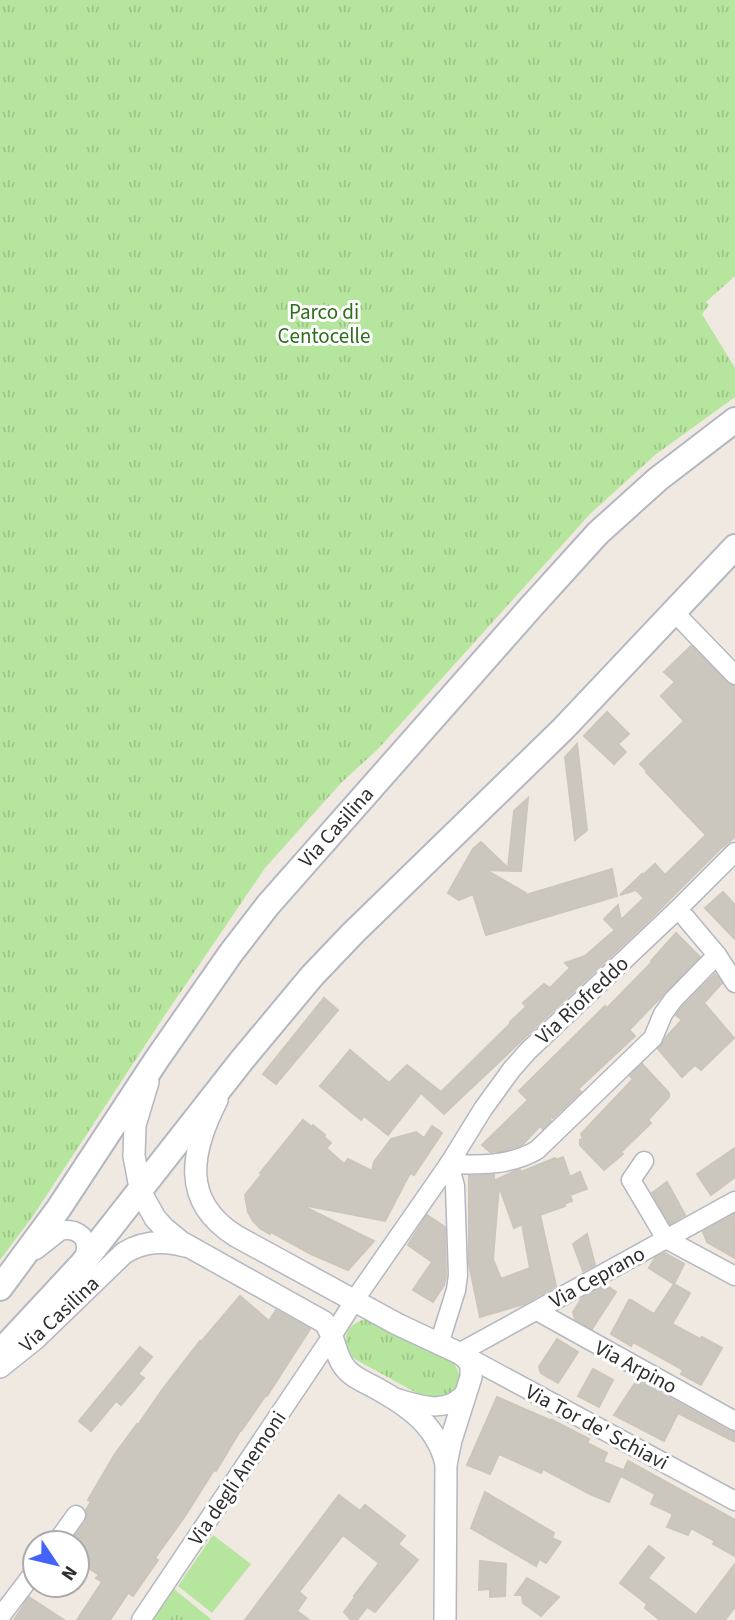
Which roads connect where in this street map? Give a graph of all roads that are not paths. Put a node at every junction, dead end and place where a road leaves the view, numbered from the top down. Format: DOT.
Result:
graph roads {
  1 [pos="735,420"];
  2 [pos="735,547"];
  3 [pos="674,612"];
  4 [pos="735,675"];
  5 [pos="735,852"];
  6 [pos="685,918"];
  7 [pos="717,955"];
  8 [pos="735,983"];
  9 [pos="157,1059"];
  10 [pos="242,1060"];
  11 [pos="644,1161"];
  12 [pos="449,1164"];
  13 [pos="140,1189"];
  14 [pos="735,1201"];
  15 [pos="666,1239"];
  16 [pos="195,1250"];
  17 [pos="20,1263"];
  18 [pos="82,1264"];
  19 [pos="735,1276"];
  20 [pos="0,1288"];
  21 [pos="354,1301"];
  22 [pos="537,1311"];
  23 [pos="332,1336"];
  24 [pos="439,1344"];
  25 [pos="0,1352"];
  26 [pos="459,1353"];
  27 [pos="0,1367"];
  28 [pos="467,1394"];
  29 [pos="390,1396"];
  30 [pos="735,1420"];
  31 [pos="446,1464"];
  32 [pos="735,1501"];
  33 [pos="76,1515"];
  34 [pos="66,1529"];
  35 [pos="21,1590"];
  36 [pos="0,1618"];
  37 [pos="141,1620"];
  38 [pos="445,1620"];
  1 -- 9 [label="main road, Via Casilina"];
  2 -- 3 [label="main road, Via Casilina"];
  3 -- 4 [label="street"];
  3 -- 10 [label="main road, Via Casilina"];
  5 -- 12 [label="street, Via Riofreddo"];
  6 -- 7 [label="street"];
  7 -- 8 [label="street"];
  7 -- 12 [label="street"];
  9 -- 13 [label="street"];
  9 -- 17 [label="main road, Via Casilina"];
  10 -- 13 [label="main road, Via Casilina"];
  10 -- 21 [label="street"];
  11 -- 15 [label="street"];
  12 -- 21 [label="street, Via Riofreddo"];
  12 -- 24 [label="street"];
  13 -- 16 [label="street"];
  13 -- 18 [label="main road, Via Casilina"];
  14 -- 15 [label="street, Via Ceprano"];
  15 -- 19 [label="street"];
  15 -- 22 [label="street, Via Ceprano"];
  16 -- 23 [label="street"];
  16 -- 27 [label="street, Via Casilina"];
  17 -- 18 [label="street"];
  17 -- 20 [label="main road, Via Casilina"];
  18 -- 25 [label="main road, Via Casilina"];
  21 -- 23 [label="street, Via degli Anemoni"];
  21 -- 24 [label="street"];
  22 -- 26 [label="street, Via Ceprano"];
  22 -- 30 [label="street, Via Arpino"];
  23 -- 29 [label="street"];
  23 -- 37 [label="street, Via degli Anemoni"];
  24 -- 26 [label="street"];
  26 -- 28 [label="street"];
  26 -- 32 [label="street, Via Tor de' Schiavi"];
  28 -- 29 [label="street"];
  28 -- 31 [label="street"];
  29 -- 31 [label="street"];
  31 -- 38 [label="street"];
  33 -- 34 [label="street"];
  35 -- 36 [label="street"];
}
